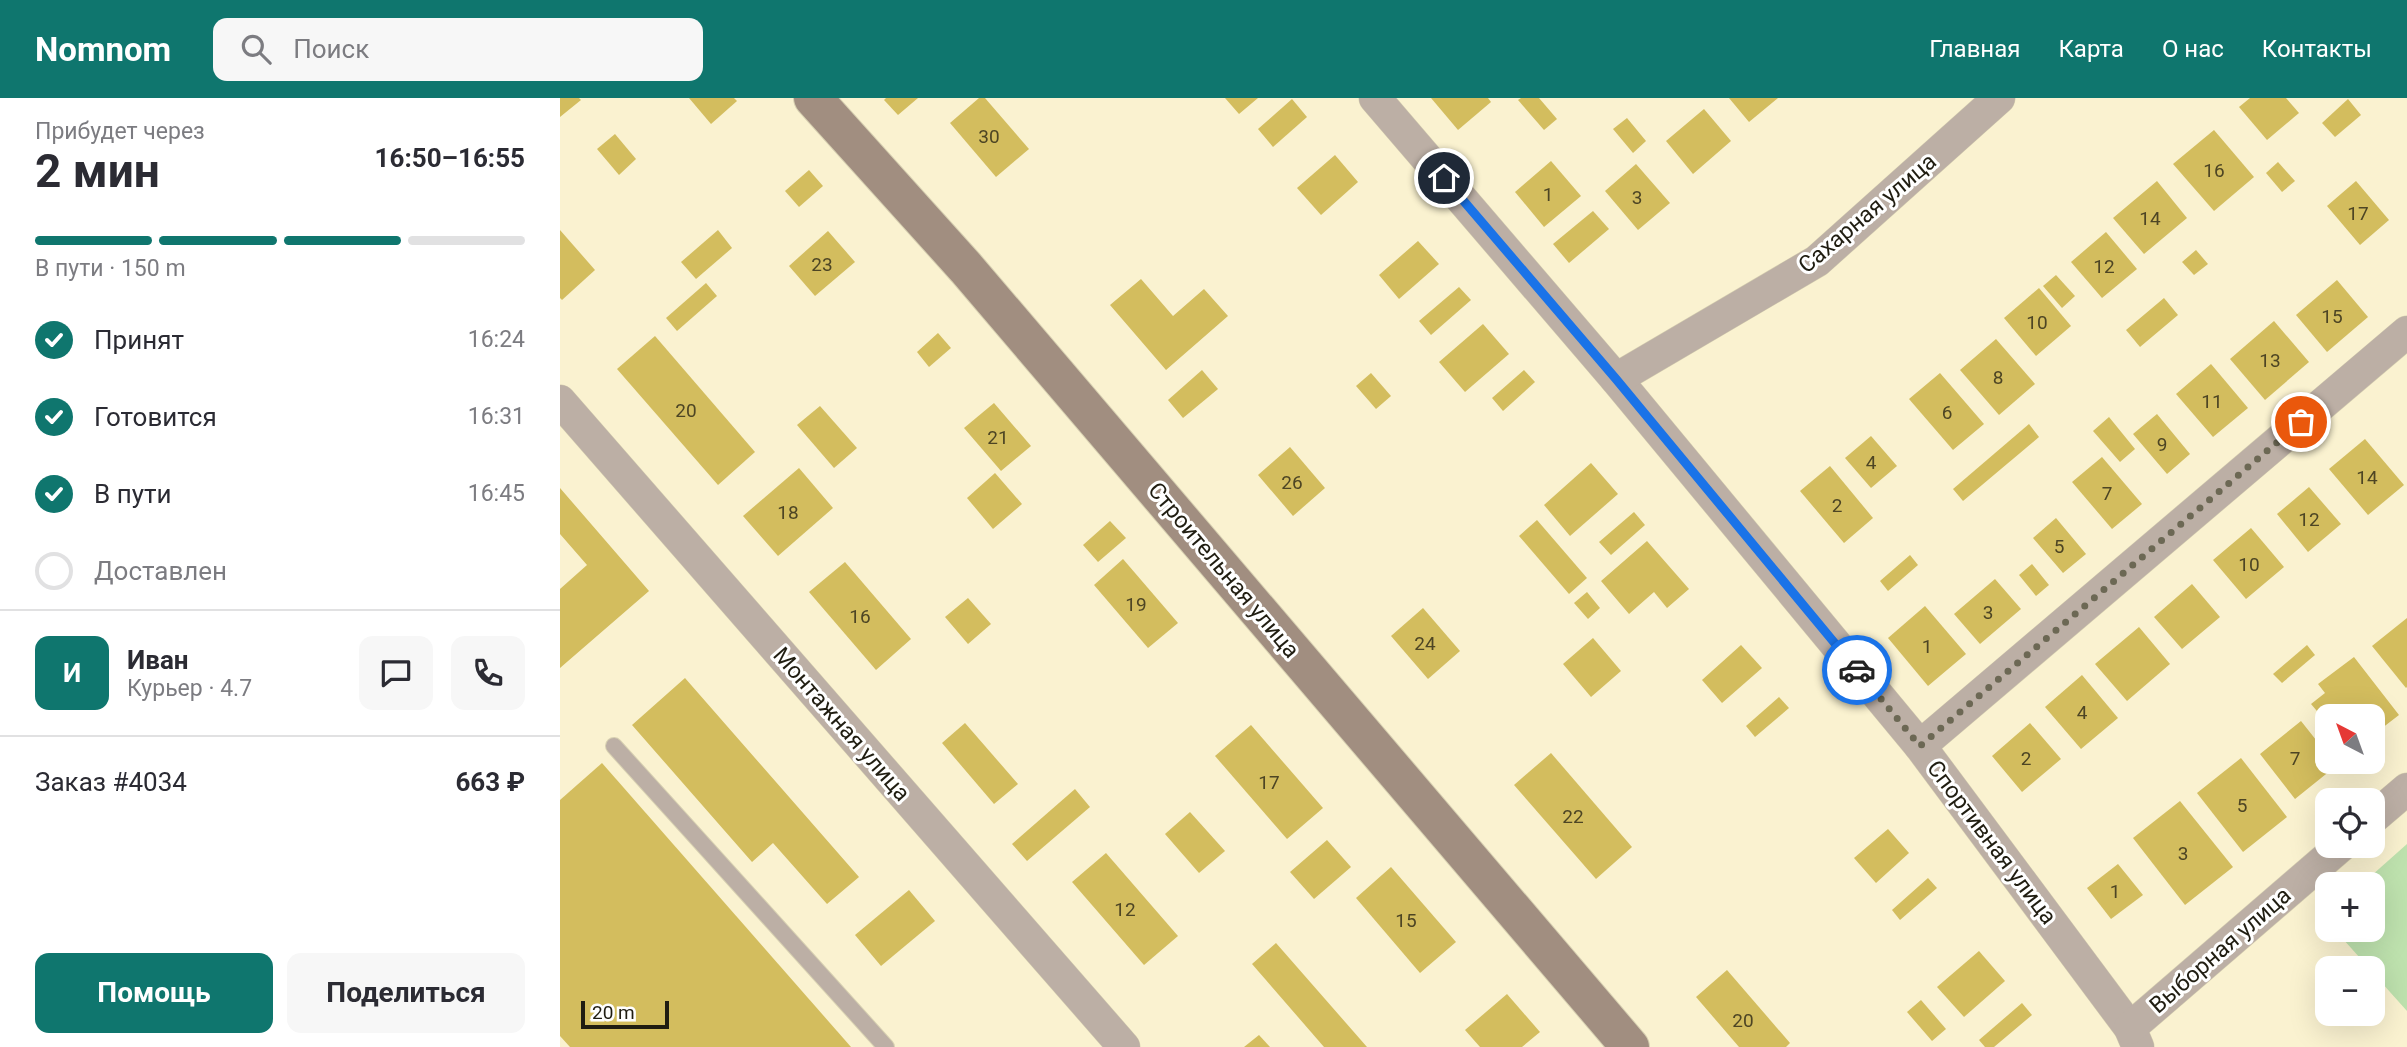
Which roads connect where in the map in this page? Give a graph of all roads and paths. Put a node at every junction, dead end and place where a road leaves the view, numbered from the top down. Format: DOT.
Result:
graph roads {
  1 [pos="813,98"];
  2 [pos="1375,98"];
  3 [pos="1999,98"];
  4 [pos="2407,332"];
  5 [pos="1616,379"];
  6 [pos="560,401"];
  7 [pos="1920,746"];
  8 [pos="614,747"];
  9 [pos="2407,789"];
  10 [pos="2385,808"];
  11 [pos="2328,858"];
  12 [pos="2134,1037"];
  13 [pos="886,1047"];
  14 [pos="1124,1047"];
  15 [pos="1630,1047"];
  1 -- 15 [label="street, Строительная улица"];
  2 -- 5 [label="street, Спортивная улица"];
  3 -- 5 [label="street, Сахарная улица"];
  4 -- 7 [label="street"];
  5 -- 7 [label="street, Спортивная улица"];
  6 -- 14 [label="street, Монтажная улица"];
  7 -- 12 [label="street, Спортивная улица"];
  8 -- 13 [label="lane"];
  9 -- 10 [label="street"];
  11 -- 12 [label="street, Выборная улица"];
}
